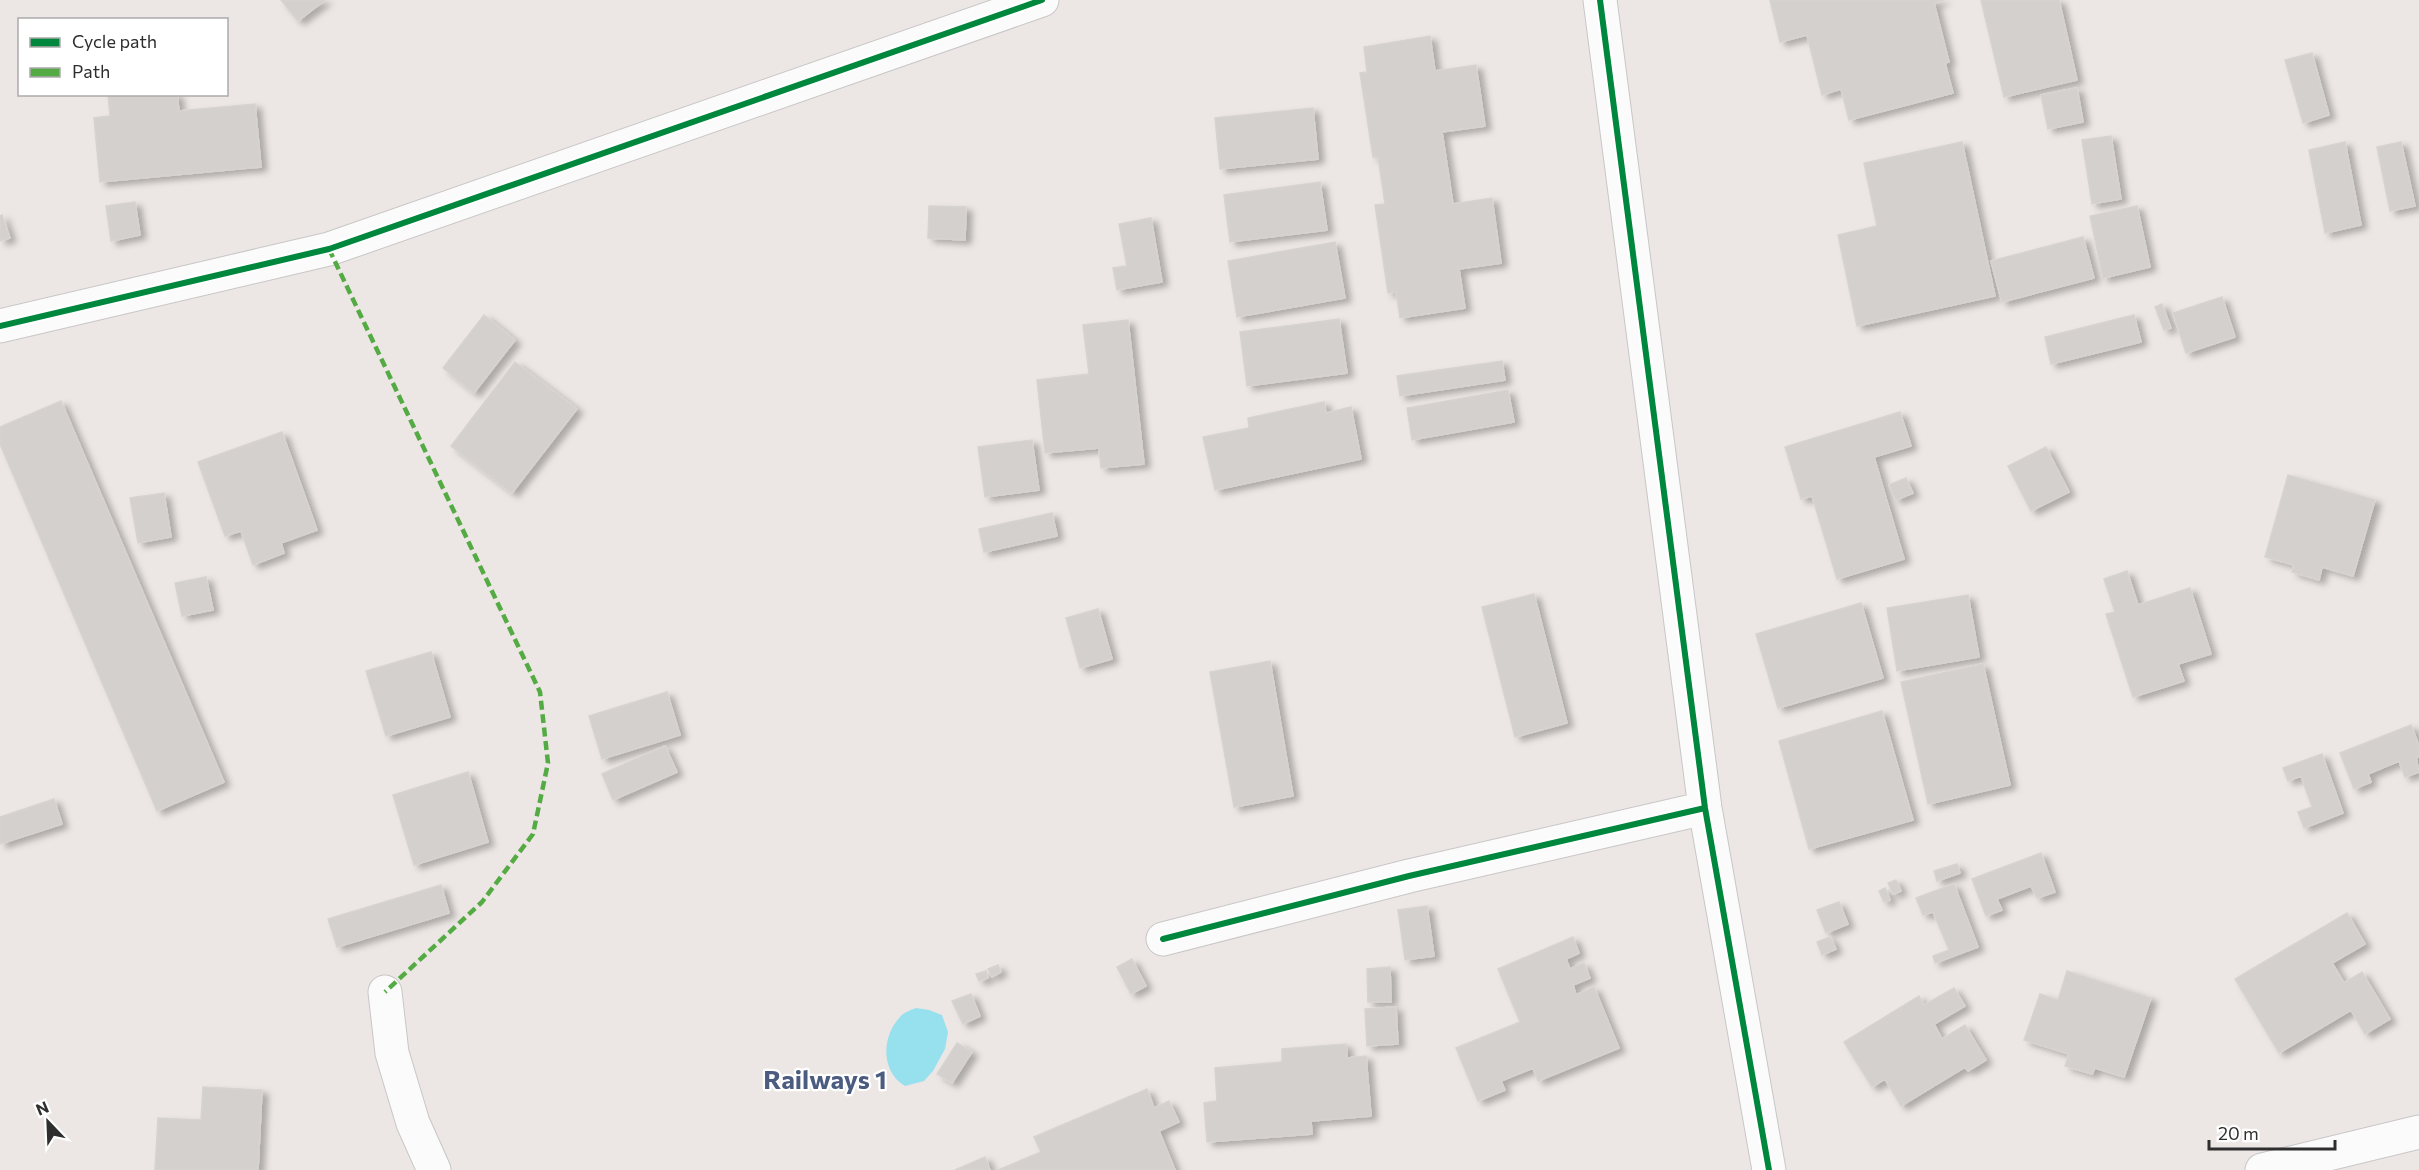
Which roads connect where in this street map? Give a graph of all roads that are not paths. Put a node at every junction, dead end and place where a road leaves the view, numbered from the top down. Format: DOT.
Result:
graph roads {
  1 [pos="1042,0"];
  2 [pos="1600,0"];
  3 [pos="0,326"];
  4 [pos="1705,808"];
  5 [pos="1163,939"];
  6 [pos="385,992"];
  7 [pos="2419,1132"];
  8 [pos="435,1170"];
  9 [pos="1769,1170"];
  10 [pos="2262,1170"];
  1 -- 3 [label="street"];
  2 -- 4 [label="street"];
  4 -- 5 [label="street"];
  4 -- 9 [label="street"];
  6 -- 8 [label="street"];
  7 -- 10 [label="street"];
}
